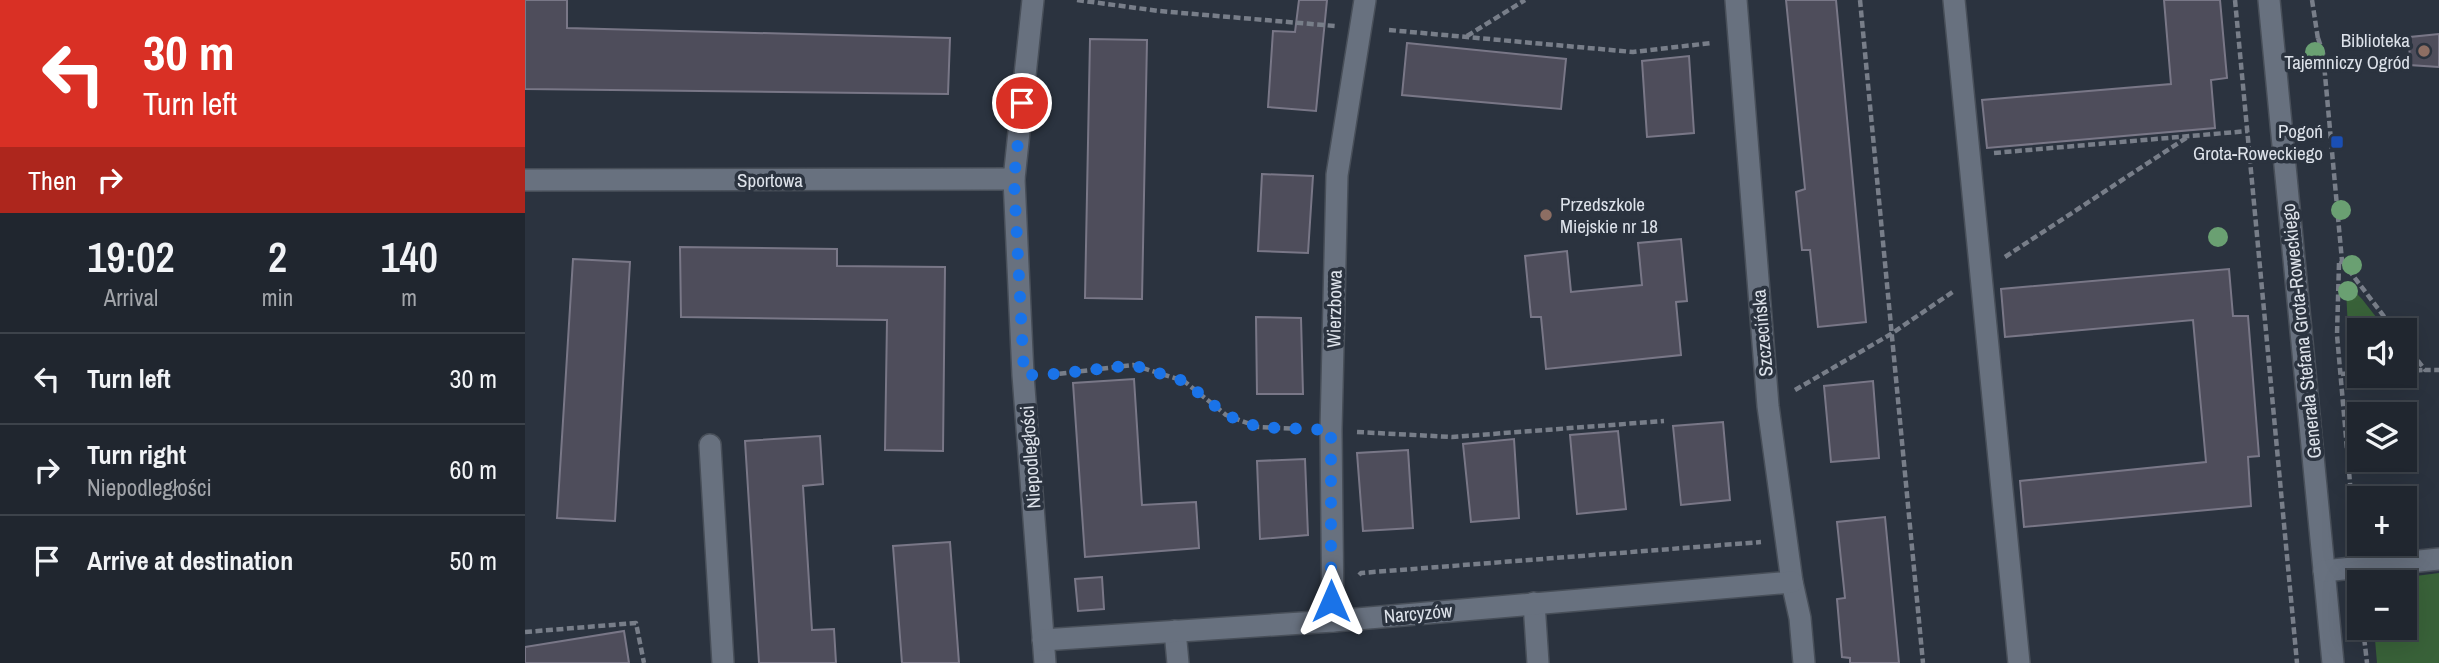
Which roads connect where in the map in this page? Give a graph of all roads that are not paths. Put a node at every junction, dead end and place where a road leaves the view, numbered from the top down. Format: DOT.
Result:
graph roads {
  1 [pos="1033,0"];
  2 [pos="1365,0"];
  3 [pos="1736,0"];
  4 [pos="1954,0"];
  5 [pos="2269,0"];
  6 [pos="525,180"];
  7 [pos="1014,180"];
  8 [pos="710,445"];
  9 [pos="2439,559"];
  10 [pos="2324,571"];
  11 [pos="1792,582"];
  12 [pos="1534,603"];
  13 [pos="1333,621"];
  14 [pos="1175,631"];
  15 [pos="1043,640"];
  16 [pos="723,663"];
  17 [pos="1045,663"];
  18 [pos="1178,663"];
  19 [pos="1538,663"];
  20 [pos="1804,663"];
  21 [pos="2019,663"];
  22 [pos="2333,663"];
  1 -- 7 [label="street, Niepodległości"];
  2 -- 13 [label="street, Wierzbowa"];
  3 -- 11 [label="street, Szczecińska"];
  4 -- 21 [label="street"];
  5 -- 10 [label="street, Generała Stefana Grota-Roweckiego"];
  6 -- 7 [label="street, Sportowa"];
  7 -- 15 [label="street, Niepodległości"];
  8 -- 16 [label="street"];
  9 -- 10 [label="street"];
  10 -- 22 [label="street, Generała Stefana Grota-Roweckiego"];
  11 -- 12 [label="street, Narcyzów"];
  11 -- 20 [label="street, Szczecińska"];
  12 -- 13 [label="street, Narcyzów"];
  12 -- 19 [label="street"];
  13 -- 14 [label="street, Narcyzów"];
  14 -- 15 [label="street, Narcyzów"];
  14 -- 18 [label="street"];
  15 -- 17 [label="street, Niepodległości"];
}
